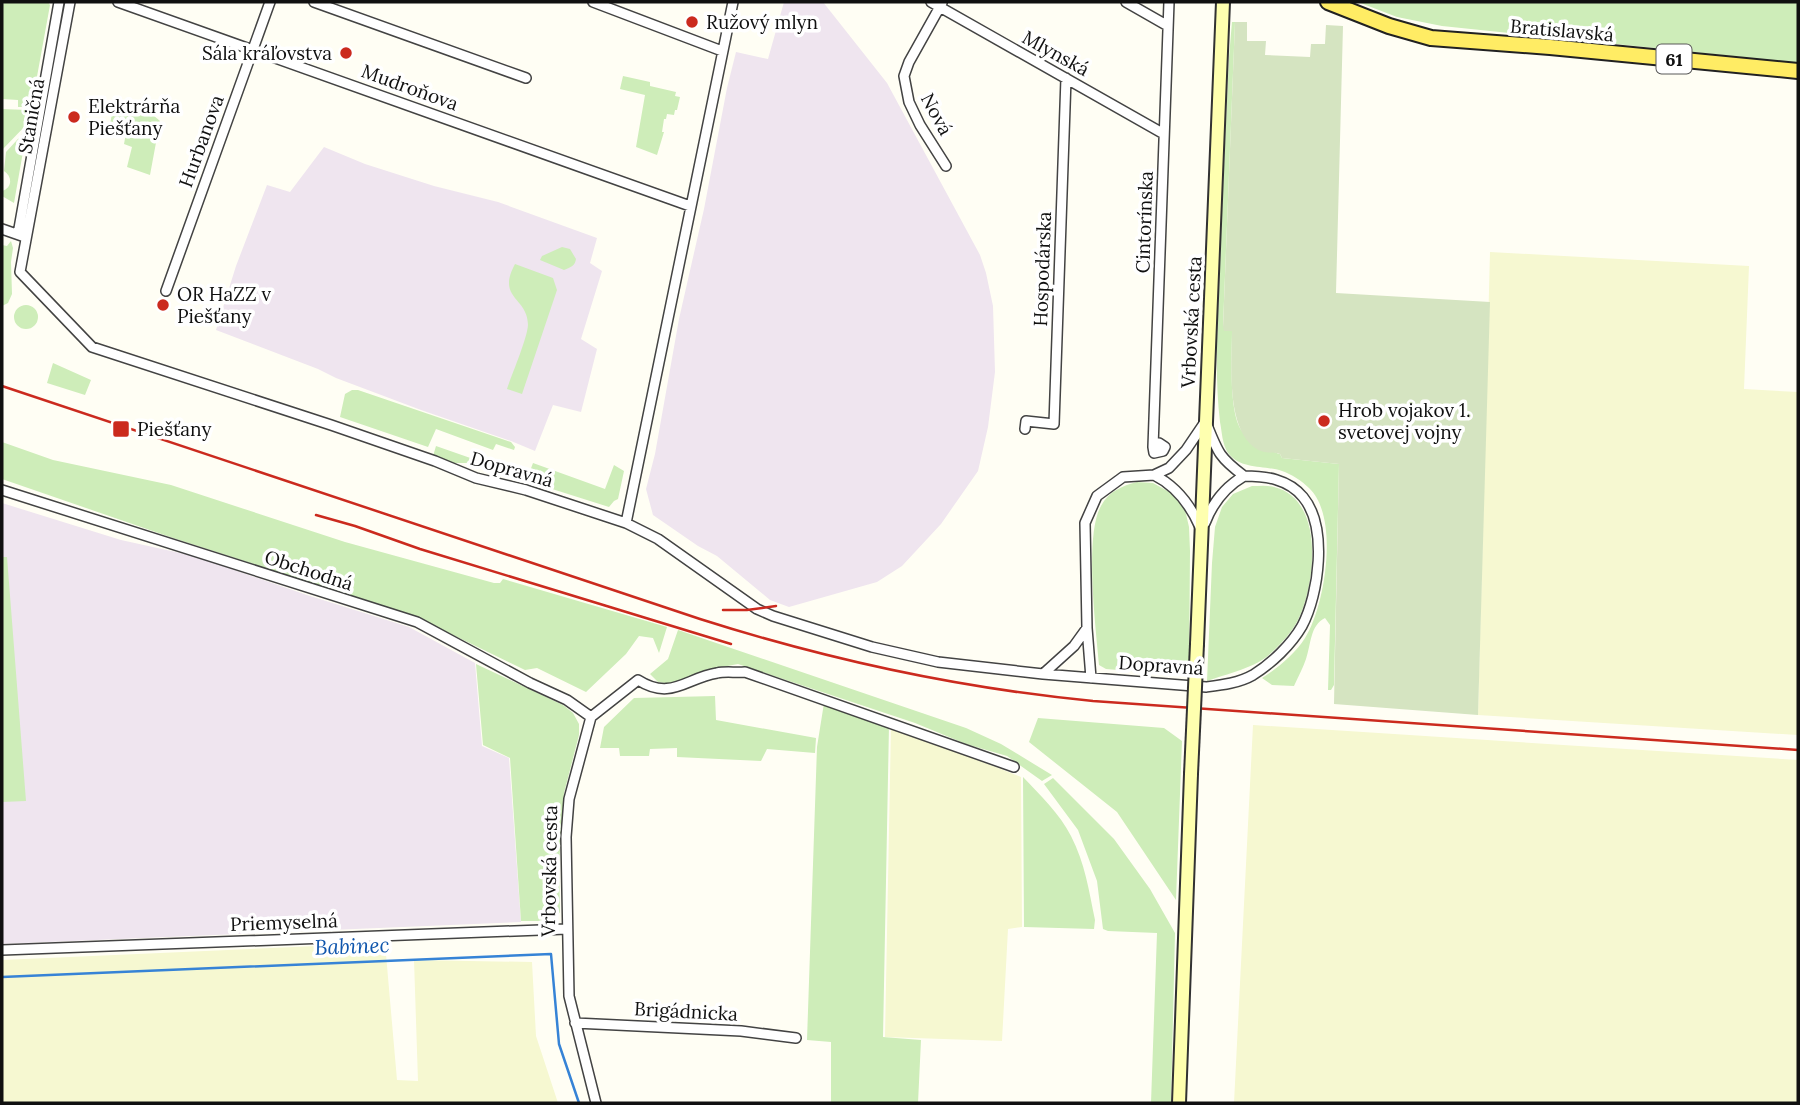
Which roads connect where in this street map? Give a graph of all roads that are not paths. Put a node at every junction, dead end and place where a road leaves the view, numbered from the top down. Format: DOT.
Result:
graph roads {
  1 [pos="59,2"];
  2 [pos="70,2"];
  3 [pos="118,2"];
  4 [pos="270,2"];
  5 [pos="314,2"];
  6 [pos="593,2"];
  7 [pos="733,2"];
  8 [pos="930,2"];
  9 [pos="1126,2"];
  10 [pos="1169,2"];
  11 [pos="1223,2"];
  12 [pos="1328,2"];
  13 [pos="941,4"];
  14 [pos="1168,26"];
  15 [pos="253,49"];
  16 [pos="722,51"];
  17 [pos="1798,72"];
  18 [pos="526,78"];
  19 [pos="1066,78"];
  20 [pos="1164,134"];
  21 [pos="946,166"];
  22 [pos="690,206"];
  23 [pos="2,229"];
  24 [pos="22,236"];
  25 [pos="166,292"];
  26 [pos="1206,421"];
  27 [pos="1026,429"];
  28 [pos="1154,443"];
  29 [pos="1154,475"];
  30 [pos="1244,476"];
  31 [pos="2,489"];
  32 [pos="626,523"];
  33 [pos="1202,531"];
  34 [pos="1087,628"];
  35 [pos="1043,674"];
  36 [pos="1091,678"];
  37 [pos="591,717"];
  38 [pos="1014,767"];
  39 [pos="567,929"];
  40 [pos="2,950"];
  41 [pos="575,1023"];
  42 [pos="796,1038"];
  43 [pos="596,1103"];
  44 [pos="1179,1103"];
  1 -- 24 [label="street, Staničná"];
  2 -- 24 [label="street, Staničná"];
  3 -- 15 [label="street, Mudroňova"];
  4 -- 15 [label="street, Hurbanova"];
  5 -- 18 [label="street"];
  6 -- 16 [label="street"];
  7 -- 16 [label="street"];
  8 -- 13 [label="street, Mlynská"];
  9 -- 14 [label="street"];
  10 -- 14 [label="street, Cintorínska"];
  11 -- 26 [label="main road, Vrbovská cesta"];
  12 -- 17 [label="main road, Bratislavská / 61"];
  13 -- 19 [label="street, Mlynská"];
  13 -- 21 [label="street, Nová"];
  14 -- 20 [label="street, Cintorínska"];
  15 -- 22 [label="street, Mudroňova"];
  15 -- 25 [label="street, Hurbanova"];
  16 -- 22 [label="street"];
  19 -- 20 [label="street, Mlynská"];
  19 -- 27 [label="street, Hospodárska"];
  20 -- 28 [label="street, Cintorínska"];
  22 -- 32 [label="street"];
  23 -- 24 [label="street"];
  24 -- 32 [label="street, Dopravná"];
  26 -- 29 [label="street"];
  26 -- 30 [label="street"];
  26 -- 33 [label="main road, Vrbovská cesta"];
  29 -- 33 [label="street"];
  29 -- 34 [label="street, Dopravná"];
  30 -- 33 [label="street"];
  30 -- 36 [label="street, Dopravná"];
  31 -- 37 [label="street, Obchodná"];
  32 -- 35 [label="street, Dopravná"];
  33 -- 44 [label="main road, Vrbovská cesta, bridge"];
  34 -- 35 [label="street"];
  34 -- 36 [label="street, Dopravná"];
  35 -- 36 [label="street, Dopravná"];
  37 -- 38 [label="street"];
  37 -- 39 [label="street, Vrbovská cesta"];
  39 -- 40 [label="street, Priemyselná"];
  39 -- 41 [label="street, Vrbovská cesta"];
  41 -- 42 [label="street, Brigádnicka"];
  41 -- 43 [label="street, Vrbovská cesta"];
}
